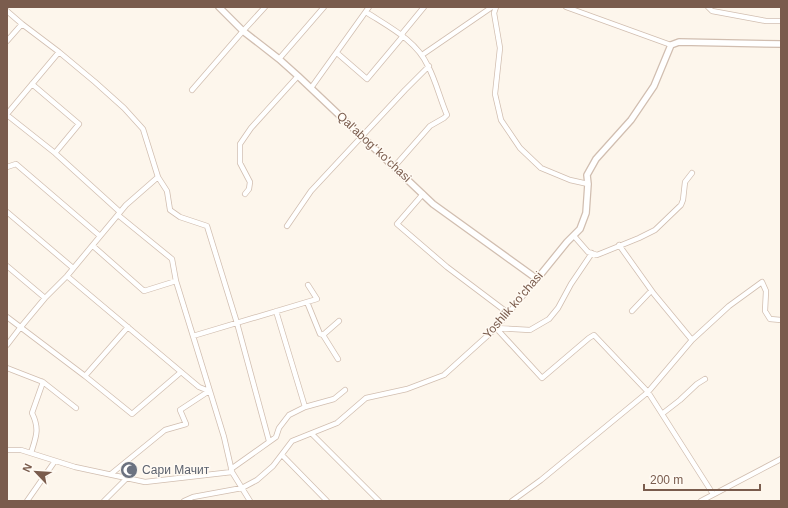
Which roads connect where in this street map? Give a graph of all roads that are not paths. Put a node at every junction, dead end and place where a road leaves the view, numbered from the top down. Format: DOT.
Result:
graph roads {
  1 [pos="219,7"];
  2 [pos="265,7"];
  3 [pos="324,7"];
  4 [pos="424,7"];
  5 [pos="492,7"];
  6 [pos="496,7"];
  7 [pos="566,7"];
  8 [pos="708,7"];
  9 [pos="368,9"];
  10 [pos="7,11"];
  11 [pos="781,21"];
  12 [pos="22,24"];
  13 [pos="243,31"];
  14 [pos="402,35"];
  15 [pos="7,41"];
  16 [pos="781,44"];
  17 [pos="671,45"];
  18 [pos="59,52"];
  19 [pos="336,53"];
  20 [pos="422,55"];
  21 [pos="279,59"];
  22 [pos="429,66"];
  23 [pos="298,76"];
  24 [pos="32,84"];
  25 [pos="311,88"];
  26 [pos="192,90"];
  27 [pos="7,114"];
  28 [pos="362,135"];
  29 [pos="55,154"];
  30 [pos="7,167"];
  31 [pos="394,167"];
  32 [pos="692,173"];
  33 [pos="158,177"];
  34 [pos="588,184"];
  35 [pos="245,194"];
  36 [pos="423,194"];
  37 [pos="7,212"];
  38 [pos="119,213"];
  39 [pos="287,226"];
  40 [pos="100,236"];
  41 [pos="574,236"];
  42 [pos="619,245"];
  43 [pos="93,246"];
  44 [pos="592,253"];
  45 [pos="7,266"];
  46 [pos="73,268"];
  47 [pos="67,276"];
  48 [pos="537,279"];
  49 [pos="176,281"];
  50 [pos="308,285"];
  51 [pos="651,291"];
  52 [pos="45,298"];
  53 [pos="307,302"];
  54 [pos="276,311"];
  55 [pos="632,311"];
  56 [pos="508,313"];
  57 [pos="7,317"];
  58 [pos="781,320"];
  59 [pos="339,321"];
  60 [pos="237,323"];
  61 [pos="128,327"];
  62 [pos="20,328"];
  63 [pos="496,328"];
  64 [pos="323,335"];
  65 [pos="193,336"];
  66 [pos="692,340"];
  67 [pos="7,345"];
  68 [pos="338,358"];
  69 [pos="7,368"];
  70 [pos="182,372"];
  71 [pos="85,376"];
  72 [pos="705,379"];
  73 [pos="43,382"];
  74 [pos="345,390"];
  75 [pos="209,391"];
  76 [pos="648,392"];
  77 [pos="304,407"];
  78 [pos="76,408"];
  79 [pos="662,414"];
  80 [pos="312,434"];
  81 [pos="269,441"];
  82 [pos="7,450"];
  83 [pos="31,453"];
  84 [pos="282,456"];
  85 [pos="781,459"];
  86 [pos="55,462"];
  87 [pos="232,470"];
  88 [pos="111,474"];
  89 [pos="127,478"];
  90 [pos="242,488"];
  91 [pos="713,494"];
  92 [pos="194,499"];
  93 [pos="28,501"];
  94 [pos="104,501"];
  95 [pos="184,501"];
  96 [pos="250,501"];
  97 [pos="327,501"];
  98 [pos="379,501"];
  99 [pos="512,501"];
  100 [pos="701,501"];
  1 -- 13 [label="street, Qal'abog' ko'chasi"];
  2 -- 13 [label="street"];
  3 -- 21 [label="street"];
  4 -- 14 [label="street"];
  5 -- 20 [label="street"];
  6 -- 34 [label="street"];
  7 -- 17 [label="street"];
  8 -- 11 [label="street"];
  9 -- 14 [label="street"];
  9 -- 19 [label="street"];
  10 -- 12 [label="street"];
  12 -- 15 [label="street"];
  12 -- 18 [label="street"];
  13 -- 21 [label="street, Qal'abog' ko'chasi"];
  13 -- 26 [label="street"];
  14 -- 19 [label="street"];
  14 -- 20 [label="street"];
  16 -- 17 [label="street"];
  17 -- 34 [label="street, Yoshlik ko'chasi"];
  18 -- 24 [label="street"];
  18 -- 33 [label="street"];
  19 -- 25 [label="street"];
  20 -- 22 [label="street"];
  21 -- 23 [label="street, Qal'abog' ko'chasi"];
  22 -- 28 [label="street"];
  22 -- 31 [label="street"];
  23 -- 25 [label="street, Qal'abog' ko'chasi"];
  23 -- 35 [label="street"];
  24 -- 27 [label="street"];
  24 -- 29 [label="street"];
  25 -- 28 [label="street, Qal'abog' ko'chasi"];
  27 -- 29 [label="street"];
  28 -- 31 [label="street, Qal'abog' ko'chasi"];
  28 -- 39 [label="street"];
  29 -- 38 [label="street"];
  30 -- 40 [label="street"];
  31 -- 36 [label="street, Qal'abog' ko'chasi"];
  32 -- 42 [label="street"];
  33 -- 38 [label="street"];
  33 -- 60 [label="street"];
  34 -- 41 [label="street, Yoshlik ko'chasi"];
  36 -- 48 [label="street, Qal'abog' ko'chasi"];
  36 -- 56 [label="street"];
  37 -- 46 [label="street"];
  38 -- 40 [label="street"];
  38 -- 49 [label="street"];
  40 -- 43 [label="street"];
  41 -- 44 [label="street"];
  41 -- 48 [label="street, Yoshlik ko'chasi"];
  42 -- 44 [label="street"];
  42 -- 51 [label="street"];
  43 -- 46 [label="street"];
  43 -- 49 [label="street"];
  44 -- 63 [label="street"];
  45 -- 52 [label="street"];
  46 -- 47 [label="street"];
  47 -- 52 [label="street"];
  47 -- 61 [label="street"];
  48 -- 56 [label="street, Yoshlik ko'chasi"];
  49 -- 65 [label="street"];
  50 -- 53 [label="street"];
  51 -- 55 [label="street"];
  51 -- 66 [label="street"];
  52 -- 62 [label="street"];
  53 -- 54 [label="street"];
  53 -- 64 [label="street"];
  54 -- 60 [label="street"];
  54 -- 77 [label="street"];
  56 -- 63 [label="street, Yoshlik ko'chasi"];
  57 -- 62 [label="street"];
  58 -- 66 [label="street"];
  59 -- 64 [label="street"];
  60 -- 65 [label="street"];
  60 -- 81 [label="street"];
  61 -- 70 [label="street"];
  61 -- 71 [label="street"];
  62 -- 67 [label="street"];
  62 -- 71 [label="street"];
  63 -- 76 [label="street"];
  63 -- 80 [label="street, Yoshlik ko'chasi"];
  64 -- 68 [label="street"];
  65 -- 75 [label="street"];
  66 -- 76 [label="street"];
  69 -- 73 [label="street"];
  70 -- 71 [label="street"];
  70 -- 75 [label="street"];
  72 -- 79 [label="street"];
  73 -- 78 [label="street"];
  73 -- 83 [label="street"];
  74 -- 77 [label="street"];
  75 -- 87 [label="street"];
  75 -- 88 [label="street"];
  76 -- 79 [label="street"];
  76 -- 99 [label="street"];
  77 -- 81 [label="street"];
  79 -- 91 [label="street"];
  80 -- 84 [label="street, Yoshlik ko'chasi"];
  80 -- 98 [label="street"];
  81 -- 87 [label="street"];
  82 -- 83 [label="street"];
  83 -- 86 [label="street"];
  84 -- 90 [label="street, Yoshlik ko'chasi"];
  84 -- 97 [label="street"];
  85 -- 91 [label="street"];
  86 -- 88 [label="street"];
  86 -- 93 [label="street"];
  87 -- 89 [label="street"];
  87 -- 90 [label="street"];
  88 -- 89 [label="street"];
  89 -- 94 [label="street"];
  90 -- 92 [label="street, Yoshlik ko'chasi"];
  90 -- 96 [label="street"];
  91 -- 100 [label="street"];
  92 -- 95 [label="street, Yoshlik ko'chasi"];
}
